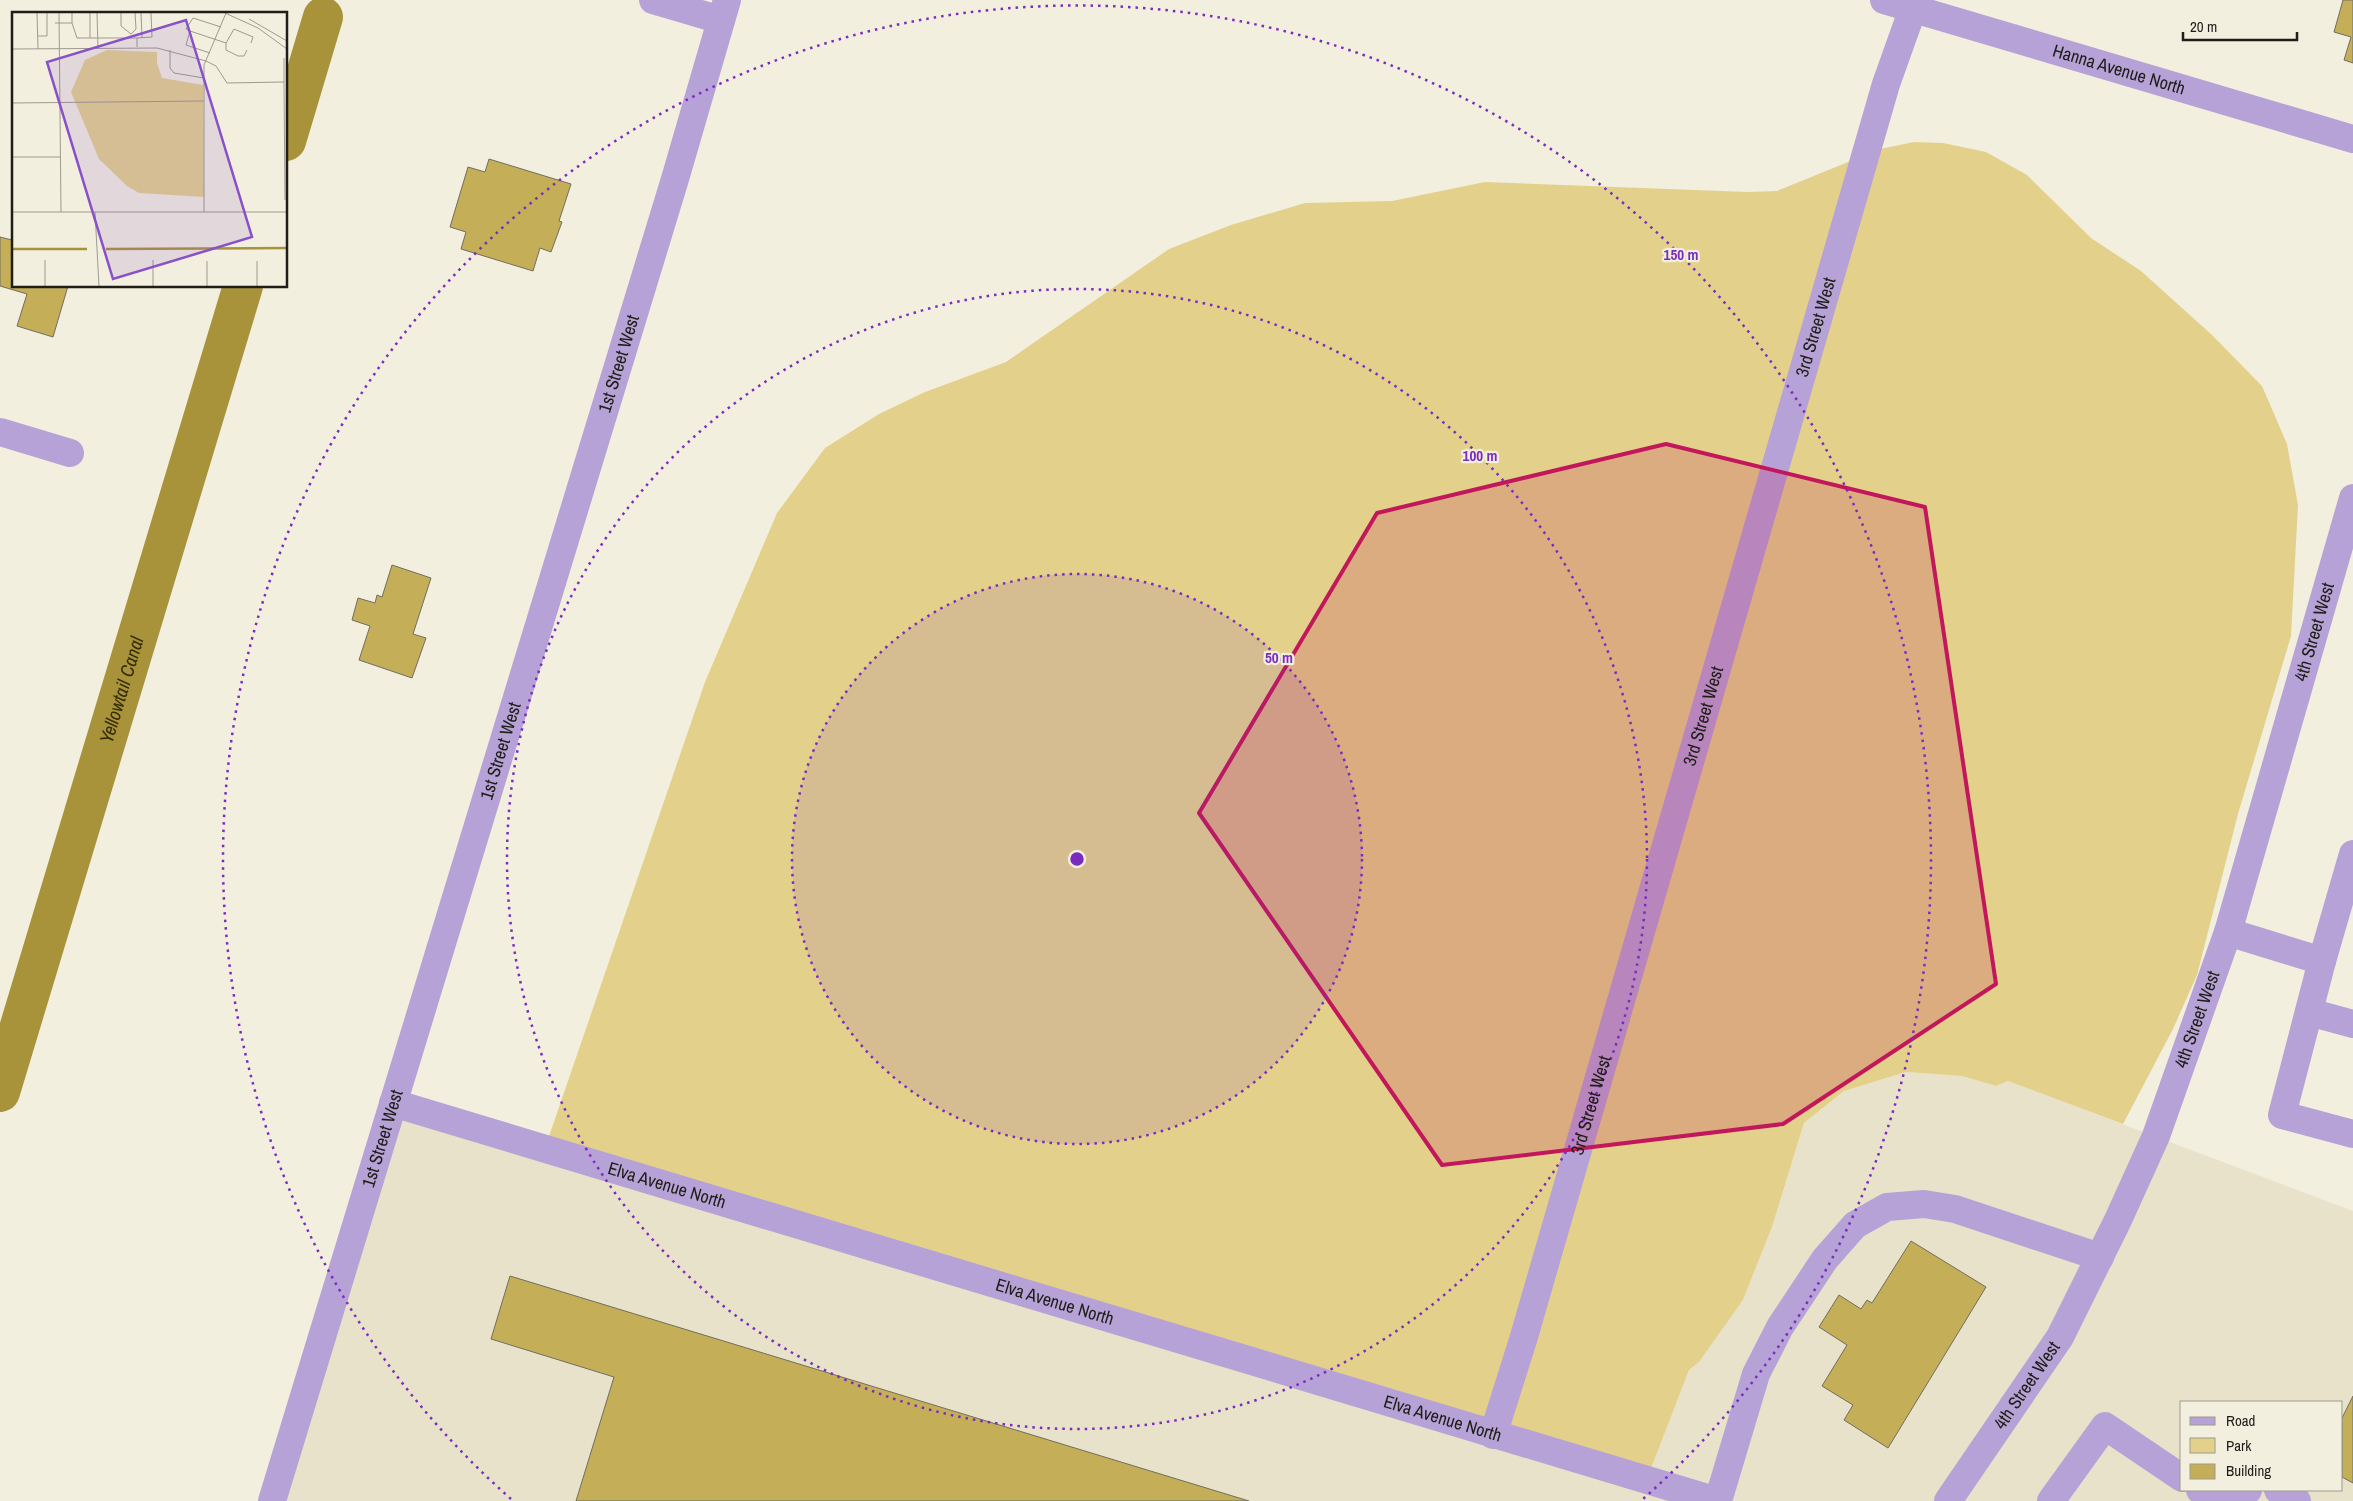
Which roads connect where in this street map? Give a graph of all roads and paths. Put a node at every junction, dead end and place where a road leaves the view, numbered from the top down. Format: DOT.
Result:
graph roads {
  1 [pos="654,0"];
  2 [pos="1884,0"];
  3 [pos="1914,4"];
  4 [pos="724,10"];
  5 [pos="2353,139"];
  6 [pos="0,432"];
  7 [pos="70,453"];
  8 [pos="2353,498"];
  9 [pos="2346,547"];
  10 [pos="2353,857"];
  11 [pos="2228,932"];
  12 [pos="2322,961"];
  13 [pos="2309,1012"];
  14 [pos="2353,1024"];
  15 [pos="394,1103"];
  16 [pos="2353,1134"];
  17 [pos="2100,1257"];
  18 [pos="1493,1435"];
  19 [pos="2180,1477"];
  20 [pos="2201,1491"];
  21 [pos="2247,1491"];
  22 [pos="2280,1491"];
  23 [pos="272,1501"];
  24 [pos="1718,1501"];
  25 [pos="1948,1501"];
  26 [pos="2051,1501"];
  27 [pos="2216,1501"];
  28 [pos="2234,1501"];
  29 [pos="2297,1501"];
  1 -- 4 [label="street"];
  2 -- 3 [label="street, Hanna Avenue North"];
  3 -- 5 [label="street, Hanna Avenue North"];
  3 -- 18 [label="street, 3rd Street West"];
  4 -- 15 [label="street, 1st Street West"];
  6 -- 7 [label="street"];
  8 -- 9 [label="street, 4th Street West"];
  9 -- 11 [label="street, 4th Street West"];
  10 -- 12 [label="street"];
  11 -- 12 [label="street"];
  11 -- 17 [label="street, 4th Street West"];
  12 -- 13 [label="street"];
  13 -- 14 [label="street"];
  13 -- 16 [label="street"];
  15 -- 18 [label="street, Elva Avenue North"];
  15 -- 23 [label="street, 1st Street West"];
  17 -- 24 [label="street"];
  17 -- 25 [label="street, 4th Street West"];
  18 -- 24 [label="street, Elva Avenue North"];
  19 -- 26 [label="street"];
  20 -- 27 [label="street"];
  21 -- 28 [label="street"];
  22 -- 29 [label="street"];
}
